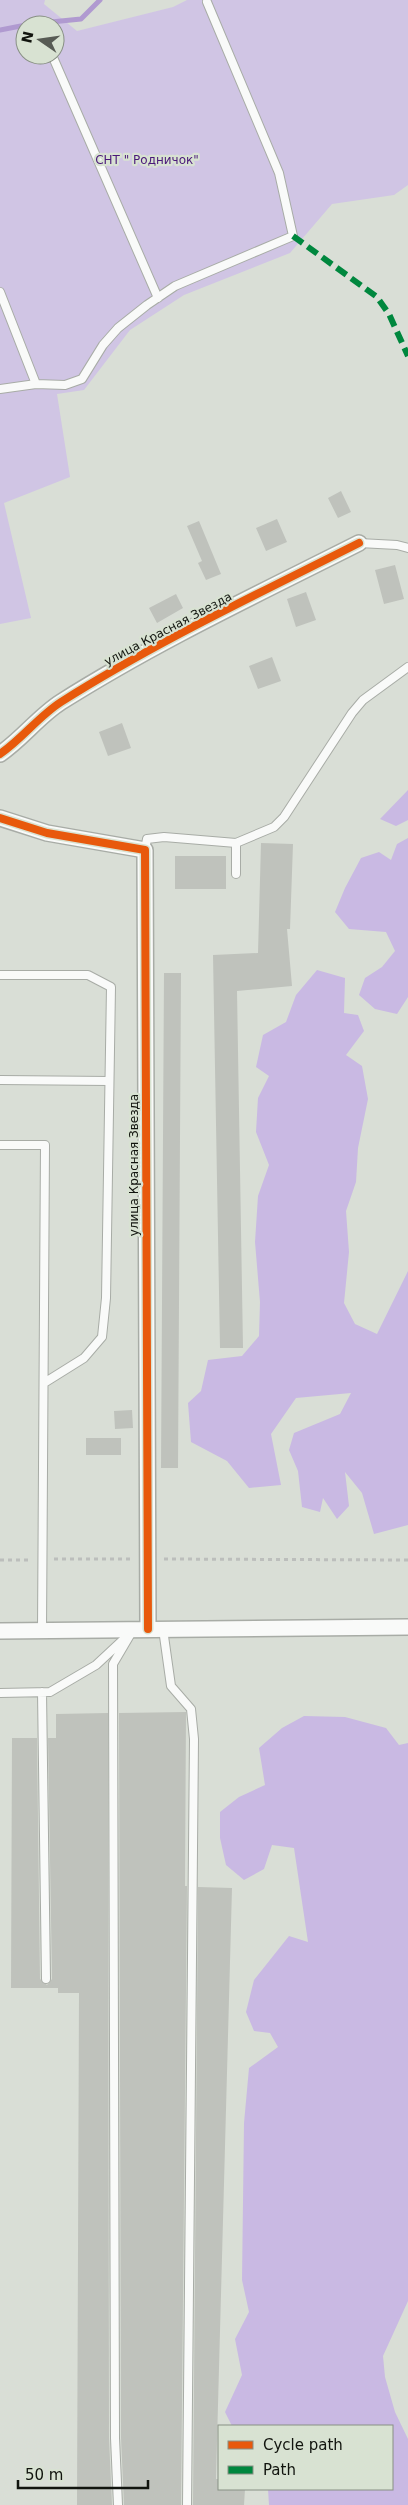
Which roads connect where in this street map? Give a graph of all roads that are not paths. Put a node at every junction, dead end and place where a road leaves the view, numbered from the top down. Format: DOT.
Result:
graph roads {
  1 [pos="207,2"];
  2 [pos="56,65"];
  3 [pos="0,292"];
  4 [pos="158,298"];
  5 [pos="36,384"];
  6 [pos="0,388"];
  7 [pos="359,543"];
  8 [pos="408,548"];
  9 [pos="408,667"];
  10 [pos="0,754"];
  11 [pos="0,818"];
  12 [pos="236,843"];
  13 [pos="145,850"];
  14 [pos="236,874"];
  15 [pos="0,975"];
  16 [pos="0,1080"];
  17 [pos="109,1081"];
  18 [pos="0,1144"];
  19 [pos="44,1383"];
  20 [pos="408,1627"];
  21 [pos="163,1629"];
  22 [pos="141,1630"];
  23 [pos="0,1631"];
  24 [pos="42,1631"];
  25 [pos="42,1692"];
  26 [pos="0,1693"];
  27 [pos="46,1979"];
  28 [pos="118,2505"];
  29 [pos="187,2505"];
  1 -- 4 [label="lane"];
  2 -- 4 [label="lane"];
  3 -- 5 [label="lane"];
  4 -- 5 [label="lane"];
  5 -- 6 [label="lane"];
  7 -- 8 [label="lane"];
  7 -- 10 [label="street, улица Красная Звезда"];
  9 -- 12 [label="lane"];
  11 -- 13 [label="street"];
  12 -- 13 [label="lane"];
  12 -- 14 [label="lane"];
  13 -- 22 [label="street, улица Красная Звезда"];
  15 -- 17 [label="lane"];
  16 -- 17 [label="lane"];
  17 -- 19 [label="lane"];
  18 -- 19 [label="lane"];
  19 -- 24 [label="lane"];
  20 -- 21 [label="street"];
  21 -- 22 [label="street"];
  21 -- 29 [label="lane"];
  22 -- 24 [label="street"];
  22 -- 25 [label="lane"];
  22 -- 28 [label="lane"];
  23 -- 24 [label="street"];
  25 -- 26 [label="lane"];
  25 -- 27 [label="lane"];
}
